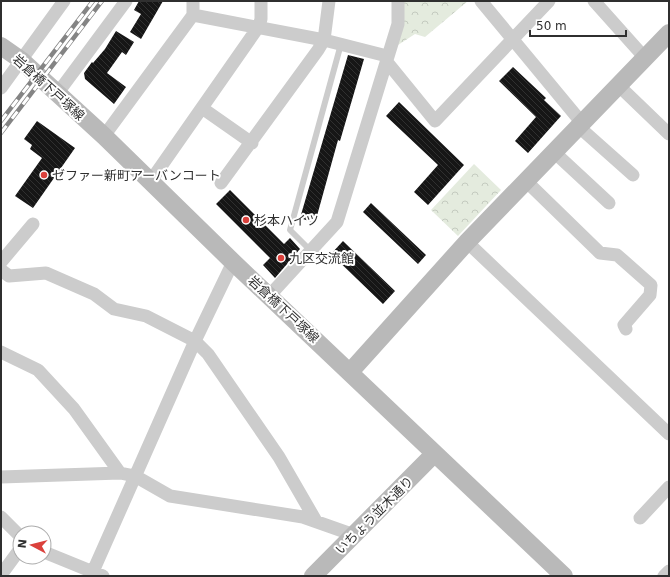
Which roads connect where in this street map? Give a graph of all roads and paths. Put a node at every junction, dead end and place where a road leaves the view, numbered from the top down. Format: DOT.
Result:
graph roads {
  1 [pos="64,1"];
  2 [pos="126,1"];
  3 [pos="193,1"];
  4 [pos="261,1"];
  5 [pos="329,1"];
  6 [pos="398,1"];
  7 [pos="481,1"];
  8 [pos="549,1"];
  9 [pos="594,1"];
  10 [pos="193,15"];
  11 [pos="259,26"];
  12 [pos="669,33"];
  13 [pos="324,40"];
  14 [pos="514,41"];
  15 [pos="341,44"];
  16 [pos="1,46"];
  17 [pos="645,58"];
  18 [pos="387,59"];
  19 [pos="21,60"];
  20 [pos="618,85"];
  21 [pos="1,88"];
  22 [pos="57,94"];
  23 [pos="202,108"];
  24 [pos="580,125"];
  25 [pos="669,134"];
  26 [pos="104,136"];
  27 [pos="252,143"];
  28 [pos="554,152"];
  29 [pos="633,175"];
  30 [pos="526,181"];
  31 [pos="150,182"];
  32 [pos="221,183"];
  33 [pos="609,203"];
  34 [pos="33,224"];
  35 [pos="467,242"];
  36 [pos="310,250"];
  37 [pos="1,262"];
  38 [pos="233,262"];
  39 [pos="1,270"];
  40 [pos="270,295"];
  41 [pos="626,329"];
  42 [pos="195,341"];
  43 [pos="1,352"];
  44 [pos="350,372"];
  45 [pos="669,434"];
  46 [pos="434,454"];
  47 [pos="120,473"];
  48 [pos="1,476"];
  49 [pos="135,476"];
  50 [pos="669,487"];
  51 [pos="1,517"];
  52 [pos="640,518"];
  53 [pos="316,521"];
  54 [pos="12,528"];
  55 [pos="354,535"];
  56 [pos="52,555"];
  57 [pos="12,560"];
  58 [pos="669,571"];
  59 [pos="95,574"];
  60 [pos="1,575"];
  61 [pos="313,576"];
  62 [pos="564,576"];
  63 [pos="664,576"];
  1 -- 19 [label="street"];
  2 -- 22 [label="street"];
  3 -- 10 [label="street"];
  4 -- 11 [label="street"];
  5 -- 13 [label="street"];
  6 -- 18 [label="street"];
  7 -- 14 [label="street"];
  8 -- 14 [label="street"];
  9 -- 17 [label="street"];
  10 -- 11 [label="street"];
  10 -- 26 [label="street"];
  11 -- 13 [label="street"];
  11 -- 23 [label="street"];
  12 -- 17 [label="street"];
  13 -- 15 [label="street"];
  13 -- 27 [label="street"];
  14 -- 18 [label="street"];
  14 -- 24 [label="street"];
  15 -- 18 [label="street"];
  15 -- 36 [label="lane"];
  16 -- 19 [label="street, 岩倉橋下戸塚線"];
  17 -- 20 [label="street"];
  18 -- 36 [label="street"];
  19 -- 21 [label="street"];
  19 -- 22 [label="street, 岩倉橋下戸塚線"];
  20 -- 24 [label="street"];
  20 -- 25 [label="street"];
  22 -- 26 [label="street, 岩倉橋下戸塚線"];
  23 -- 27 [label="street"];
  23 -- 31 [label="street"];
  24 -- 28 [label="street"];
  24 -- 29 [label="street"];
  26 -- 31 [label="street, 岩倉橋下戸塚線"];
  27 -- 32 [label="street"];
  28 -- 30 [label="street"];
  28 -- 33 [label="street"];
  30 -- 35 [label="street"];
  30 -- 41 [label="street"];
  31 -- 38 [label="street, 岩倉橋下戸塚線"];
  34 -- 37 [label="street"];
  35 -- 44 [label="street"];
  35 -- 45 [label="street"];
  36 -- 40 [label="street"];
  38 -- 40 [label="street, 岩倉橋下戸塚線"];
  38 -- 42 [label="street"];
  39 -- 42 [label="street"];
  40 -- 44 [label="street, 岩倉橋下戸塚線"];
  42 -- 49 [label="street"];
  42 -- 53 [label="street"];
  43 -- 47 [label="street"];
  44 -- 46 [label="street, 岩倉橋下戸塚線"];
  46 -- 55 [label="street, いちょう並木通り"];
  46 -- 62 [label="street, 岩倉橋下戸塚線"];
  47 -- 48 [label="street"];
  47 -- 49 [label="street"];
  49 -- 53 [label="street"];
  49 -- 59 [label="street"];
  50 -- 52 [label="street"];
  51 -- 54 [label="street"];
  53 -- 55 [label="street"];
  55 -- 61 [label="street, いちょう並木通り"];
  56 -- 59 [label="street"];
  57 -- 60 [label="street"];
  58 -- 63 [label="street"];
}
